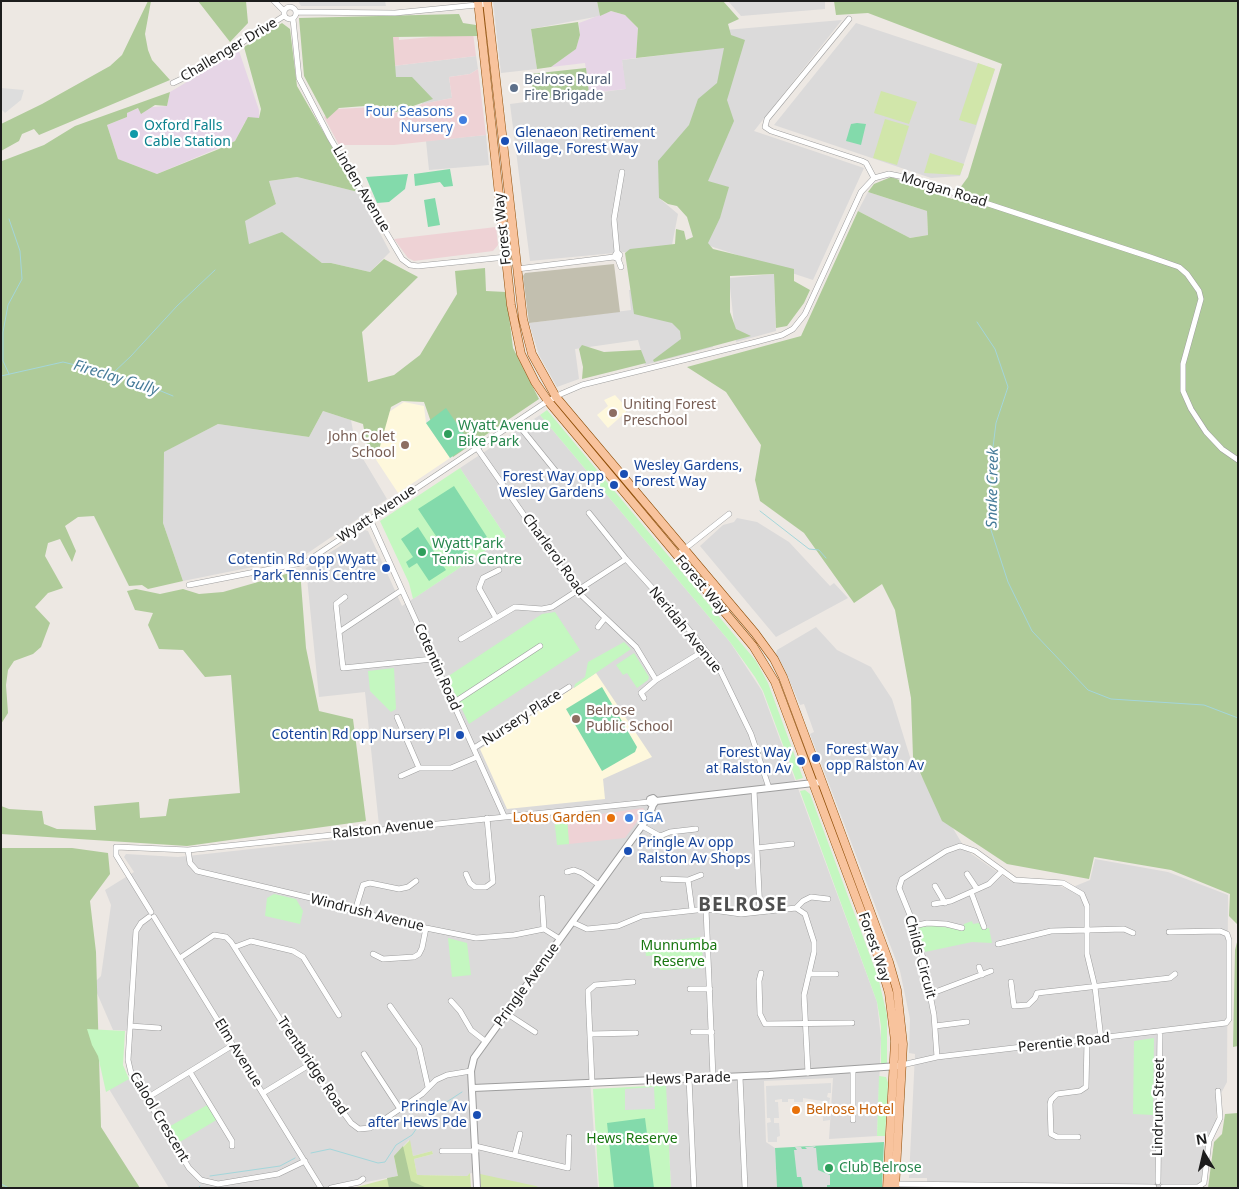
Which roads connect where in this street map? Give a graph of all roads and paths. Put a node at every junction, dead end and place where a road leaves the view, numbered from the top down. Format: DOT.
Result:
graph roads {
  1 [pos="274,1"];
  2 [pos="483,3"];
  3 [pos="291,4"];
  4 [pos="296,12"];
  5 [pos="284,14"];
  6 [pos="293,19"];
  7 [pos="849,19"];
  8 [pos="173,83"];
  9 [pos="622,172"];
  10 [pos="874,178"];
  11 [pos="502,229"];
  12 [pos="616,256"];
  13 [pos="506,257"];
  14 [pos="517,268"];
  15 [pos="621,268"];
  16 [pos="511,305"];
  17 [pos="556,397"];
  18 [pos="548,401"];
  19 [pos="516,422"];
  20 [pos="476,448"];
  21 [pos="1238,460"];
  22 [pos="558,474"];
  23 [pos="589,513"];
  24 [pos="729,514"];
  25 [pos="370,519"];
  26 [pos="684,549"];
  27 [pos="677,555"];
  28 [pos="626,559"];
  29 [pos="499,570"];
  30 [pos="189,585"];
  31 [pos="402,590"];
  32 [pos="577,591"];
  33 [pos="345,597"];
  34 [pos="496,618"];
  35 [pos="605,618"];
  36 [pos="598,627"];
  37 [pos="339,632"];
  38 [pos="461,639"];
  39 [pos="540,646"];
  40 [pos="705,650"];
  41 [pos="433,659"];
  42 [pos="656,680"];
  43 [pos="569,686"];
  44 [pos="644,698"];
  45 [pos="453,703"];
  46 [pos="397,717"];
  47 [pos="474,748"];
  48 [pos="478,757"];
  49 [pos="420,768"];
  50 [pos="401,776"];
  51 [pos="822,782"];
  52 [pos="813,783"];
  53 [pos="769,788"];
  54 [pos="754,790"];
  55 [pos="653,803"];
  56 [pos="504,816"];
  57 [pos="487,818"];
  58 [pos="642,826"];
  59 [pos="696,828"];
  60 [pos="792,844"];
  61 [pos="116,847"];
  62 [pos="757,848"];
  63 [pos="188,850"];
  64 [pos="567,872"];
  65 [pos="1002,872"];
  66 [pos="466,874"];
  67 [pos="967,874"];
  68 [pos="701,875"];
  69 [pos="663,880"];
  70 [pos="688,880"];
  71 [pos="416,881"];
  72 [pos="599,885"];
  73 [pos="935,886"];
  74 [pos="977,889"];
  75 [pos="971,892"];
  76 [pos="542,898"];
  77 [pos="828,899"];
  78 [pos="945,903"];
  79 [pos="934,904"];
  80 [pos="796,908"];
  81 [pos="692,910"];
  82 [pos="706,910"];
  83 [pos="355,911"];
  84 [pos="760,912"];
  85 [pos="152,916"];
  86 [pos="572,922"];
  87 [pos="914,926"];
  88 [pos="984,927"];
  89 [pos="426,928"];
  90 [pos="962,928"];
  91 [pos="544,929"];
  92 [pos="1086,932"];
  93 [pos="1169,932"];
  94 [pos="1133,933"];
  95 [pos="560,939"];
  96 [pos="998,944"];
  97 [pos="235,947"];
  98 [pos="373,954"];
  99 [pos="180,958"];
  100 [pos="979,967"];
  101 [pos="991,971"];
  102 [pos="761,973"];
  103 [pos="809,974"];
  104 [pos="836,974"];
  105 [pos="1175,974"];
  106 [pos="982,975"];
  107 [pos="633,982"];
  108 [pos="1011,982"];
  109 [pos="1095,987"];
  110 [pos="690,989"];
  111 [pos="710,989"];
  112 [pos="930,994"];
  113 [pos="451,1001"];
  114 [pos="390,1006"];
  115 [pos="506,1013"];
  116 [pos="339,1015"];
  117 [pos="967,1022"];
  118 [pos="805,1023"];
  119 [pos="852,1023"];
  120 [pos="130,1026"];
  121 [pos="936,1026"];
  122 [pos="159,1028"];
  123 [pos="536,1032"];
  124 [pos="693,1032"];
  125 [pos="712,1032"];
  126 [pos="1160,1032"];
  127 [pos="636,1033"];
  128 [pos="590,1034"];
  129 [pos="1101,1039"];
  130 [pos="1087,1041"];
  131 [pos="485,1042"];
  132 [pos="233,1045"];
  133 [pos="364,1054"];
  134 [pos="937,1057"];
  135 [pos="309,1066"];
  136 [pos="898,1066"];
  137 [pos="853,1070"];
  138 [pos="472,1071"];
  139 [pos="190,1072"];
  140 [pos="808,1073"];
  141 [pos="712,1077"];
  142 [pos="740,1077"];
  143 [pos="689,1078"];
  144 [pos="592,1083"];
  145 [pos="428,1087"];
  146 [pos="473,1088"];
  147 [pos="1218,1091"];
  148 [pos="263,1094"];
  149 [pos="147,1098"];
  150 [pos="400,1109"];
  151 [pos="853,1120"];
  152 [pos="520,1134"];
  153 [pos="569,1137"];
  154 [pos="1078,1137"];
  155 [pos="232,1146"];
  156 [pos="476,1148"];
  157 [pos="442,1151"];
  158 [pos="515,1154"];
  159 [pos="304,1162"];
  160 [pos="363,1179"];
  161 [pos="1158,1182"];
  162 [pos="891,1186"];
  163 [pos="994,1187"];
  164 [pos="1154,1187"];
  165 [pos="321,1188"];
  166 [pos="331,1188"];
  167 [pos="478,1188"];
  168 [pos="694,1188"];
  169 [pos="745,1188"];
  170 [pos="1163,1188"];
  1 -- 5 [label="street"];
  2 -- 4 [label="street"];
  2 -- 11 [label="main road, Forest Way"];
  2 -- 14 [label="main road, Forest Way"];
  3 -- 4 [label="street"];
  3 -- 5 [label="street, Challenger Drive"];
  4 -- 6 [label="street"];
  5 -- 6 [label="street"];
  5 -- 8 [label="street, Challenger Drive"];
  6 -- 13 [label="street, Linden Avenue"];
  7 -- 10 [label="street"];
  9 -- 12 [label="street"];
  10 -- 17 [label="street"];
  10 -- 21 [label="street, Morgan Road"];
  11 -- 13 [label="main road, Forest Way"];
  11 -- 14 [label="main road"];
  12 -- 14 [label="street"];
  12 -- 15 [label="street"];
  13 -- 16 [label="main road, Forest Way"];
  14 -- 16 [label="main road"];
  14 -- 17 [label="main road, Forest Way"];
  16 -- 18 [label="main road, Forest Way"];
  17 -- 18 [label="street"];
  17 -- 26 [label="main road, Forest Way"];
  18 -- 19 [label="street, Wyatt Avenue"];
  18 -- 27 [label="main road, Forest Way"];
  19 -- 20 [label="street, Wyatt Avenue"];
  19 -- 22 [label="street"];
  20 -- 25 [label="street, Wyatt Avenue"];
  20 -- 32 [label="street, Charleroi Road"];
  23 -- 28 [label="street, Neridah Avenue"];
  24 -- 26 [label="street"];
  25 -- 30 [label="street, Wyatt Avenue"];
  25 -- 31 [label="street, Cotentin Road"];
  26 -- 27 [label="street"];
  26 -- 51 [label="main road, Forest Way"];
  27 -- 52 [label="main road, Forest Way"];
  28 -- 32 [label="street"];
  28 -- 40 [label="street, Neridah Avenue"];
  29 -- 34 [label="street"];
  31 -- 37 [label="street"];
  31 -- 41 [label="street, Cotentin Road"];
  32 -- 34 [label="street"];
  32 -- 35 [label="street, Charleroi Road"];
  33 -- 37 [label="street"];
  34 -- 38 [label="street"];
  35 -- 36 [label="street"];
  35 -- 42 [label="street, Charleroi Road"];
  37 -- 41 [label="street"];
  39 -- 45 [label="street"];
  40 -- 42 [label="street"];
  40 -- 53 [label="street, Neridah Avenue"];
  41 -- 45 [label="street, Cotentin Road"];
  42 -- 44 [label="street"];
  43 -- 47 [label="street, Nursery Place"];
  45 -- 47 [label="street, Cotentin Road"];
  46 -- 49 [label="street"];
  47 -- 48 [label="street, Cotentin Road"];
  48 -- 49 [label="street"];
  48 -- 56 [label="street, Cotentin Road"];
  49 -- 50 [label="street"];
  51 -- 52 [label="street, Ralston Avenue"];
  51 -- 136 [label="main road, Forest Way"];
  52 -- 53 [label="street, Ralston Avenue"];
  52 -- 136 [label="main road, Forest Way"];
  53 -- 54 [label="street, Ralston Avenue"];
  54 -- 55 [label="street, Ralston Avenue"];
  54 -- 62 [label="street"];
  55 -- 56 [label="street, Ralston Avenue"];
  55 -- 58 [label="street, Pringle Avenue"];
  56 -- 57 [label="street, Ralston Avenue"];
  57 -- 63 [label="street, Ralston Avenue"];
  57 -- 66 [label="street"];
  58 -- 59 [label="street"];
  58 -- 72 [label="street, Pringle Avenue"];
  60 -- 62 [label="street"];
  61 -- 63 [label="street, Ralston Avenue"];
  61 -- 85 [label="street, Elm Avenue"];
  62 -- 84 [label="street"];
  63 -- 83 [label="street, Windrush Avenue"];
  64 -- 72 [label="street"];
  65 -- 74 [label="street"];
  65 -- 87 [label="street, Childs Circuit"];
  65 -- 92 [label="street, Childs Circuit"];
  67 -- 74 [label="street"];
  68 -- 70 [label="street"];
  69 -- 70 [label="street"];
  70 -- 81 [label="street"];
  71 -- 83 [label="street"];
  72 -- 86 [label="street, Pringle Avenue"];
  73 -- 78 [label="street"];
  74 -- 75 [label="street"];
  75 -- 78 [label="street"];
  75 -- 88 [label="street"];
  76 -- 91 [label="street"];
  77 -- 80 [label="street"];
  78 -- 79 [label="street"];
  80 -- 84 [label="street"];
  80 -- 103 [label="street"];
  81 -- 82 [label="street"];
  81 -- 86 [label="street"];
  82 -- 84 [label="street"];
  82 -- 111 [label="street"];
  83 -- 89 [label="street, Windrush Avenue"];
  85 -- 99 [label="street, Elm Avenue"];
  85 -- 120 [label="street, Calool Crescent"];
  86 -- 95 [label="street, Pringle Avenue"];
  87 -- 90 [label="street"];
  87 -- 112 [label="street, Childs Circuit"];
  89 -- 91 [label="street, Windrush Avenue"];
  89 -- 98 [label="street"];
  91 -- 95 [label="street"];
  92 -- 94 [label="street"];
  92 -- 96 [label="street"];
  92 -- 109 [label="street, Childs Circuit"];
  93 -- 126 [label="street, Perentie Road"];
  95 -- 115 [label="street, Pringle Avenue"];
  97 -- 99 [label="street"];
  97 -- 116 [label="street"];
  97 -- 135 [label="street, Trentbridge Road"];
  99 -- 132 [label="street, Elm Avenue"];
  100 -- 106 [label="street"];
  101 -- 106 [label="street"];
  102 -- 118 [label="street"];
  103 -- 104 [label="street"];
  103 -- 118 [label="street"];
  105 -- 109 [label="street"];
  106 -- 112 [label="street"];
  107 -- 128 [label="street"];
  108 -- 109 [label="street"];
  109 -- 129 [label="street, Childs Circuit"];
  110 -- 111 [label="street"];
  111 -- 125 [label="street"];
  112 -- 121 [label="street, Childs Circuit"];
  113 -- 131 [label="street"];
  114 -- 145 [label="street"];
  115 -- 123 [label="street"];
  115 -- 131 [label="street, Pringle Avenue"];
  117 -- 121 [label="street"];
  118 -- 119 [label="street"];
  118 -- 140 [label="street"];
  120 -- 122 [label="street"];
  120 -- 149 [label="street, Calool Crescent"];
  121 -- 134 [label="street, Childs Circuit"];
  124 -- 125 [label="street"];
  125 -- 141 [label="street"];
  126 -- 129 [label="street, Perentie Road"];
  126 -- 161 [label="street, Lindrum Street"];
  127 -- 128 [label="street"];
  128 -- 144 [label="street"];
  129 -- 130 [label="street, Perentie Road"];
  130 -- 134 [label="street, Perentie Road"];
  130 -- 154 [label="street"];
  131 -- 138 [label="street, Pringle Avenue"];
  132 -- 139 [label="street"];
  132 -- 148 [label="street, Elm Avenue"];
  133 -- 150 [label="street"];
  134 -- 136 [label="street, Perentie Road"];
  135 -- 148 [label="street"];
  135 -- 150 [label="street, Trentbridge Road"];
  136 -- 137 [label="street, Hews Parade"];
  136 -- 162 [label="main road, Forest Way"];
  137 -- 140 [label="street, Hews Parade"];
  137 -- 151 [label="street"];
  138 -- 145 [label="street, Trentbridge Road"];
  138 -- 146 [label="street, Pringle Avenue"];
  139 -- 149 [label="street"];
  139 -- 155 [label="street"];
  140 -- 142 [label="street, Hews Parade"];
  141 -- 142 [label="street, Hews Parade"];
  141 -- 143 [label="street, Hews Parade"];
  142 -- 169 [label="street"];
  143 -- 144 [label="street, Hews Parade"];
  143 -- 168 [label="street"];
  144 -- 146 [label="street, Hews Parade"];
  145 -- 150 [label="street, Trentbridge Road"];
  146 -- 156 [label="street, Pringle Avenue"];
  147 -- 170 [label="street"];
  148 -- 159 [label="street, Elm Avenue"];
  149 -- 159 [label="street, Calool Crescent"];
  152 -- 158 [label="street"];
  153 -- 158 [label="street"];
  156 -- 157 [label="street"];
  156 -- 158 [label="street"];
  156 -- 167 [label="street, Pringle Avenue"];
  159 -- 165 [label="street, Elm Avenue"];
  160 -- 166 [label="street"];
  161 -- 164 [label="street"];
  161 -- 170 [label="street"];
  162 -- 163 [label="street"];
  163 -- 164 [label="street"];
}
